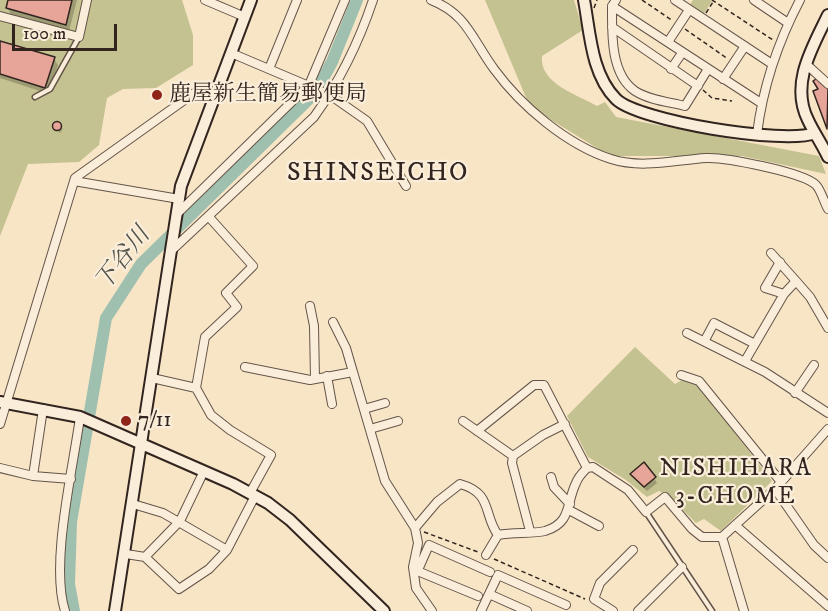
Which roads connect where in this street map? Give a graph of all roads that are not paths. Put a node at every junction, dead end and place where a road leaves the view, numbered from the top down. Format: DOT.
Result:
graph roads {
  1 [pos="87,0"];
  2 [pos="205,0"];
  3 [pos="251,0"];
  4 [pos="297,0"];
  5 [pos="345,0"];
  6 [pos="373,0"];
  7 [pos="431,0"];
  8 [pos="584,0"];
  9 [pos="675,0"];
  10 [pos="754,0"];
  11 [pos="800,0"];
  12 [pos="614,3"];
  13 [pos="689,10"];
  14 [pos="828,15"];
  15 [pos="0,16"];
  16 [pos="244,18"];
  17 [pos="788,23"];
  18 [pos="612,27"];
  19 [pos="79,37"];
  20 [pos="668,42"];
  21 [pos="745,46"];
  22 [pos="231,53"];
  23 [pos="682,53"];
  24 [pos="772,64"];
  25 [pos="806,64"];
  26 [pos="269,69"];
  27 [pos="671,69"];
  28 [pos="708,69"];
  29 [pos="723,79"];
  30 [pos="828,84"];
  31 [pos="309,85"];
  32 [pos="698,86"];
  33 [pos="330,95"];
  34 [pos="35,97"];
  35 [pos="214,97"];
  36 [pos="761,104"];
  37 [pos="815,133"];
  38 [pos="757,134"];
  39 [pos="828,157"];
  40 [pos="74,180"];
  41 [pos="406,186"];
  42 [pos="179,199"];
  43 [pos="828,209"];
  44 [pos="209,217"];
  45 [pos="175,218"];
  46 [pos="171,249"];
  47 [pos="771,253"];
  48 [pos="780,262"];
  49 [pos="796,282"];
  50 [pos="784,294"];
  51 [pos="310,306"];
  52 [pos="333,322"];
  53 [pos="828,328"];
  54 [pos="687,333"];
  55 [pos="705,340"];
  56 [pos="755,344"];
  57 [pos="745,361"];
  58 [pos="814,365"];
  59 [pos="245,367"];
  60 [pos="353,372"];
  61 [pos="681,375"];
  62 [pos="327,376"];
  63 [pos="153,378"];
  64 [pos="315,379"];
  65 [pos="196,388"];
  66 [pos="795,393"];
  67 [pos="3,402"];
  68 [pos="385,403"];
  69 [pos="332,404"];
  70 [pos="43,409"];
  71 [pos="364,409"];
  72 [pos="828,413"];
  73 [pos="80,417"];
  74 [pos="398,421"];
  75 [pos="463,421"];
  76 [pos="0,424"];
  77 [pos="565,424"];
  78 [pos="370,429"];
  79 [pos="828,429"];
  80 [pos="477,431"];
  81 [pos="143,444"];
  82 [pos="513,456"];
  83 [pos="0,468"];
  84 [pos="587,468"];
  85 [pos="204,471"];
  86 [pos="33,476"];
  87 [pos="551,477"];
  88 [pos="71,479"];
  89 [pos="778,486"];
  90 [pos="253,495"];
  91 [pos="133,504"];
  92 [pos="570,507"];
  93 [pos="646,512"];
  94 [pos="180,521"];
  95 [pos="735,525"];
  96 [pos="599,526"];
  97 [pos="415,528"];
  98 [pos="530,531"];
  99 [pos="498,536"];
  100 [pos="722,537"];
  101 [pos="633,549"];
  102 [pos="227,550"];
  103 [pos="126,554"];
  104 [pos="486,555"];
  105 [pos="145,557"];
  106 [pos="828,558"];
  107 [pos="682,567"];
  108 [pos="416,570"];
  109 [pos="490,572"];
  110 [pos="489,594"];
  111 [pos="478,596"];
  112 [pos="566,605"];
  113 [pos="828,606"];
  114 [pos="65,611"];
  115 [pos="115,611"];
  116 [pos="384,611"];
  117 [pos="432,611"];
  118 [pos="481,611"];
  119 [pos="528,611"];
  120 [pos="613,611"];
  121 [pos="638,611"];
  122 [pos="712,611"];
  123 [pos="744,611"];
  1 -- 19 [label="street"];
  2 -- 16 [label="street"];
  3 -- 16 [label="street"];
  4 -- 26 [label="street"];
  5 -- 31 [label="street"];
  6 -- 33 [label="street"];
  7 -- 43 [label="street"];
  8 -- 38 [label="street"];
  9 -- 13 [label="street"];
  10 -- 17 [label="street"];
  11 -- 17 [label="street"];
  12 -- 18 [label="street"];
  12 -- 20 [label="street"];
  13 -- 20 [label="street"];
  13 -- 21 [label="street"];
  14 -- 25 [label="street"];
  15 -- 19 [label="street"];
  16 -- 22 [label="street"];
  17 -- 24 [label="street"];
  18 -- 27 [label="street"];
  18 -- 32 [label="street"];
  19 -- 34 [label="lane"];
  20 -- 23 [label="street"];
  21 -- 24 [label="street"];
  21 -- 29 [label="street"];
  22 -- 26 [label="street"];
  22 -- 35 [label="street"];
  23 -- 27 [label="street"];
  23 -- 28 [label="street"];
  24 -- 36 [label="street"];
  25 -- 30 [label="street"];
  25 -- 37 [label="street"];
  26 -- 31 [label="street"];
  27 -- 32 [label="street"];
  28 -- 29 [label="street"];
  28 -- 32 [label="street"];
  29 -- 36 [label="street"];
  31 -- 33 [label="street"];
  31 -- 45 [label="street"];
  33 -- 41 [label="street"];
  33 -- 44 [label="street"];
  35 -- 40 [label="street"];
  35 -- 42 [label="street"];
  36 -- 38 [label="street"];
  37 -- 38 [label="street"];
  37 -- 39 [label="street"];
  40 -- 42 [label="street"];
  40 -- 67 [label="street"];
  42 -- 45 [label="street"];
  44 -- 46 [label="street"];
  44 -- 65 [label="street"];
  45 -- 46 [label="street"];
  46 -- 63 [label="street"];
  47 -- 48 [label="street"];
  48 -- 49 [label="street"];
  48 -- 50 [label="street"];
  49 -- 50 [label="street"];
  49 -- 53 [label="street"];
  50 -- 56 [label="street"];
  51 -- 64 [label="street"];
  52 -- 60 [label="street"];
  54 -- 55 [label="street"];
  55 -- 56 [label="street"];
  55 -- 57 [label="street"];
  56 -- 57 [label="street"];
  57 -- 66 [label="street"];
  58 -- 66 [label="street"];
  59 -- 64 [label="street"];
  60 -- 62 [label="street"];
  60 -- 71 [label="street"];
  61 -- 89 [label="street"];
  62 -- 64 [label="street"];
  62 -- 69 [label="street"];
  63 -- 65 [label="street"];
  63 -- 81 [label="street"];
  65 -- 90 [label="street"];
  66 -- 72 [label="street"];
  67 -- 70 [label="street"];
  67 -- 76 [label="street"];
  68 -- 71 [label="street"];
  70 -- 73 [label="street"];
  70 -- 86 [label="street"];
  71 -- 78 [label="street"];
  73 -- 81 [label="street"];
  73 -- 88 [label="street"];
  74 -- 78 [label="street"];
  75 -- 80 [label="street"];
  77 -- 80 [label="street"];
  77 -- 82 [label="street"];
  77 -- 84 [label="street"];
  78 -- 97 [label="street"];
  79 -- 89 [label="street"];
  80 -- 82 [label="street"];
  81 -- 85 [label="street"];
  81 -- 91 [label="street"];
  82 -- 98 [label="street"];
  83 -- 86 [label="street"];
  84 -- 92 [label="street"];
  84 -- 93 [label="street"];
  85 -- 90 [label="street"];
  85 -- 94 [label="street"];
  86 -- 88 [label="street"];
  87 -- 92 [label="street"];
  88 -- 114 [label="street"];
  89 -- 95 [label="street"];
  89 -- 106 [label="street"];
  90 -- 102 [label="street"];
  90 -- 116 [label="street"];
  91 -- 94 [label="street"];
  91 -- 103 [label="street"];
  92 -- 96 [label="street"];
  92 -- 98 [label="street"];
  93 -- 100 [label="street"];
  93 -- 107 [label="lane"];
  94 -- 102 [label="street"];
  94 -- 105 [label="street"];
  95 -- 100 [label="street"];
  95 -- 113 [label="street"];
  97 -- 99 [label="street"];
  97 -- 108 [label="street"];
  98 -- 99 [label="street"];
  99 -- 104 [label="street"];
  100 -- 123 [label="street"];
  101 -- 120 [label="street"];
  102 -- 105 [label="street"];
  103 -- 105 [label="street"];
  103 -- 115 [label="street"];
  107 -- 121 [label="street"];
  107 -- 122 [label="lane"];
  108 -- 109 [label="street"];
  108 -- 111 [label="street"];
  108 -- 117 [label="street"];
  110 -- 112 [label="street"];
  110 -- 118 [label="street"];
  110 -- 119 [label="street"];
}
